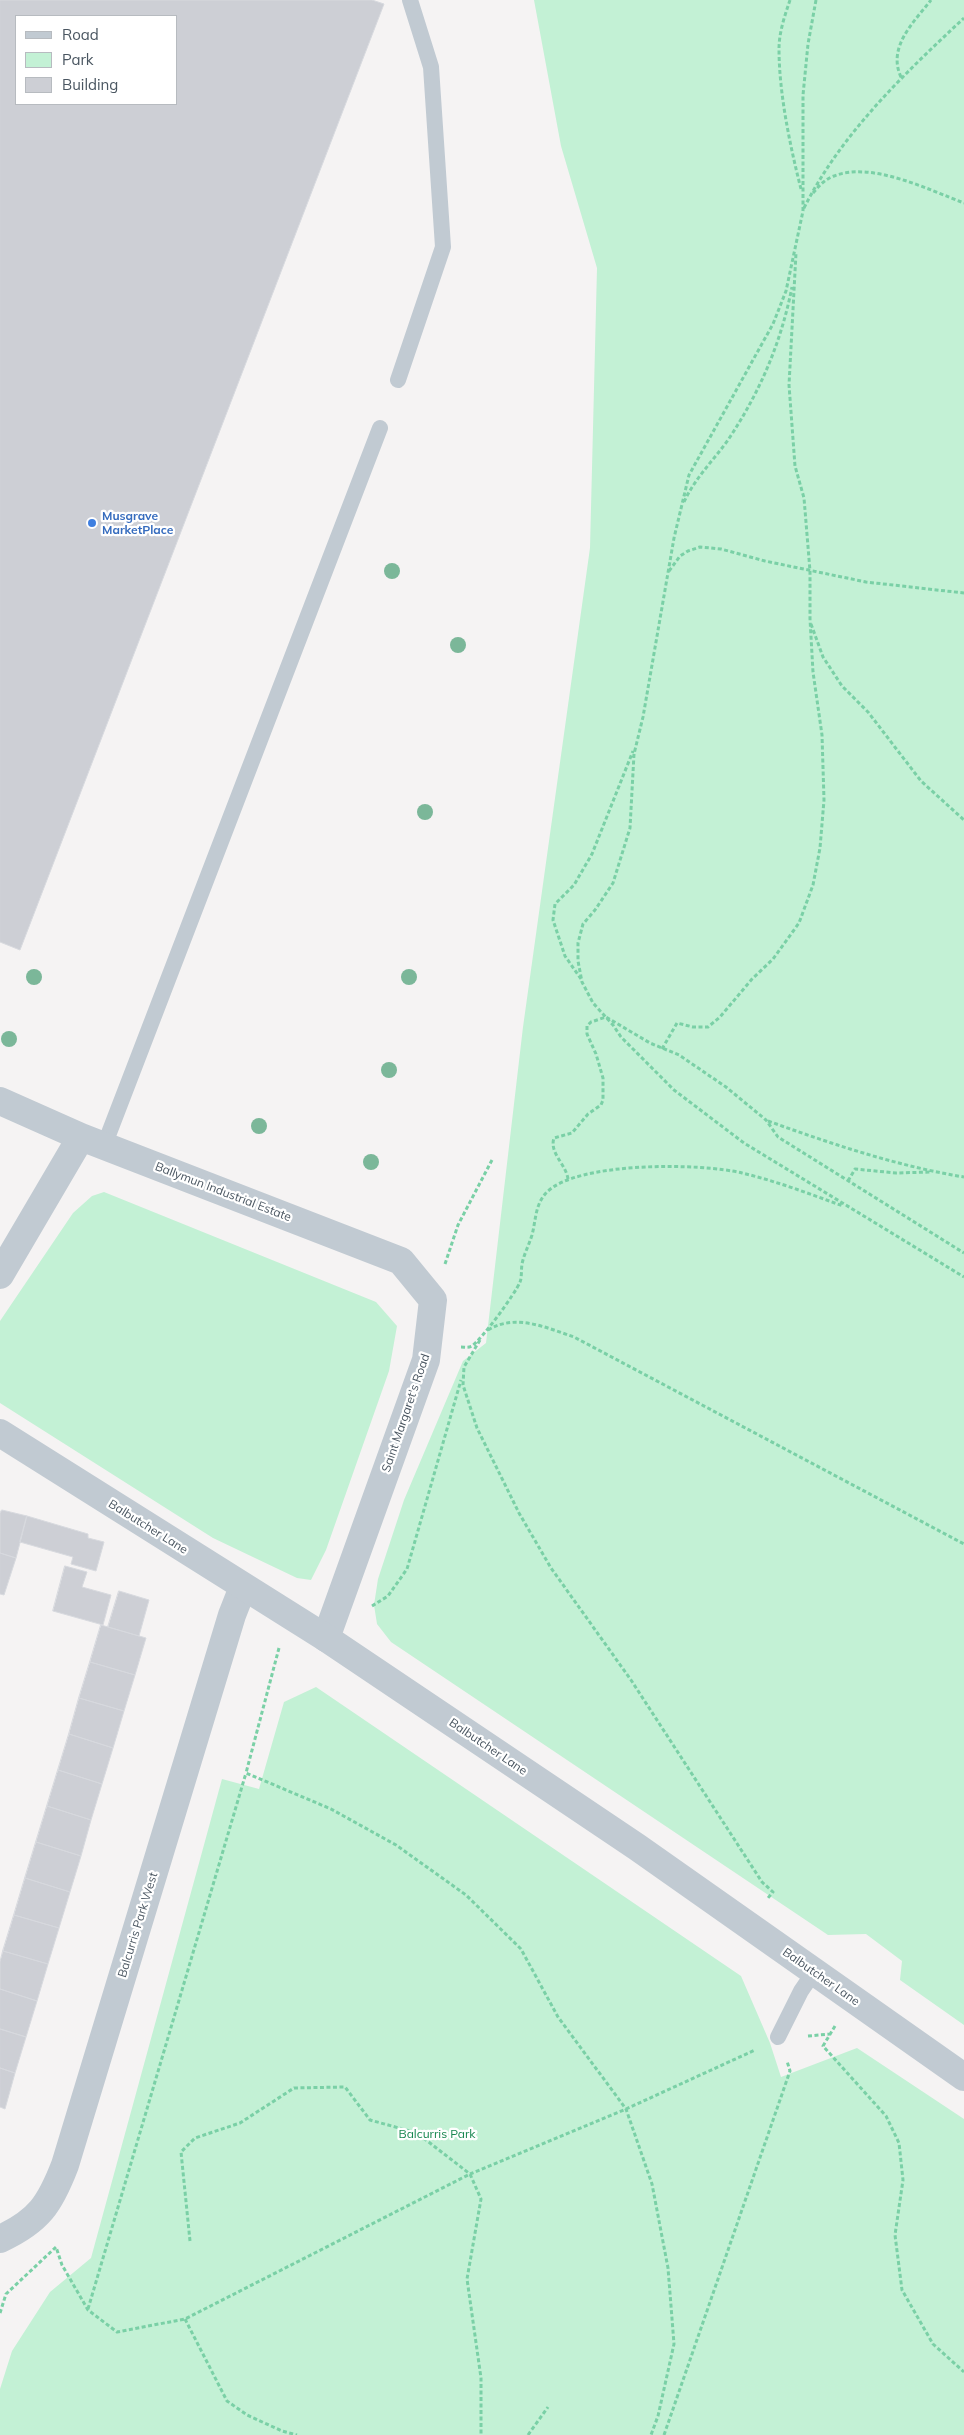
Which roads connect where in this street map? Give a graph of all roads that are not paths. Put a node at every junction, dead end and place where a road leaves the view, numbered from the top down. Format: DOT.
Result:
graph roads {
  1 [pos="410,0"];
  2 [pos="398,380"];
  3 [pos="380,428"];
  4 [pos="0,1101"];
  5 [pos="92,1141"];
  6 [pos="0,1275"];
  7 [pos="433,1300"];
  8 [pos="0,1433"];
  9 [pos="243,1587"];
  10 [pos="326,1638"];
  11 [pos="814,1972"];
  12 [pos="778,2037"];
  13 [pos="964,2077"];
  14 [pos="0,2239"];
  1 -- 2 [label="lane"];
  3 -- 5 [label="lane"];
  4 -- 5 [label="street, Ballymun Industrial Estate"];
  5 -- 6 [label="street"];
  5 -- 7 [label="street, Ballymun Industrial Estate"];
  7 -- 10 [label="street, Saint Margaret's Road"];
  8 -- 9 [label="street, Balbutcher Lane"];
  9 -- 10 [label="street, Balbutcher Lane"];
  9 -- 14 [label="street, Balcurris Park West"];
  10 -- 11 [label="street, Balbutcher Lane"];
  11 -- 12 [label="lane"];
  11 -- 13 [label="street, Balbutcher Lane"];
}
